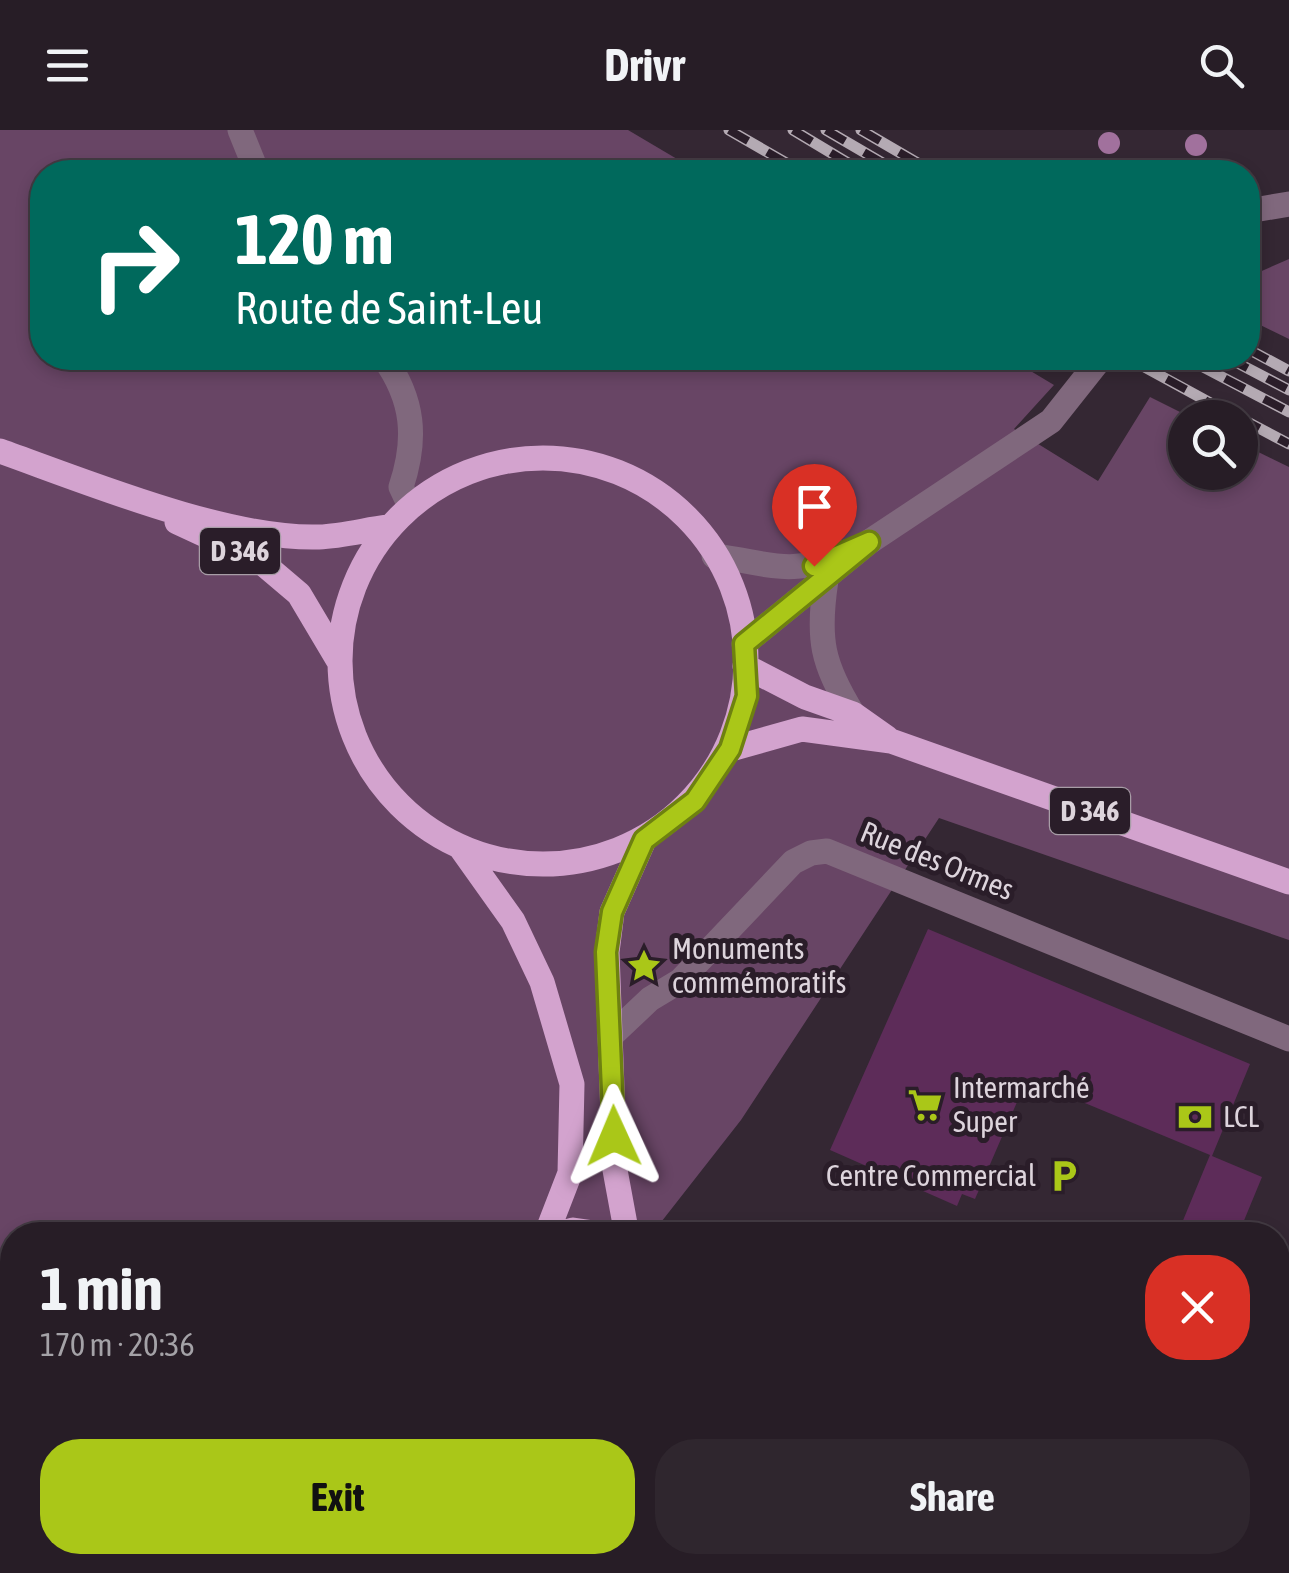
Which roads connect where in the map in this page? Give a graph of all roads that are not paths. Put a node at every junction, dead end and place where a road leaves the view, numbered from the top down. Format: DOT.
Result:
graph roads {
  1 [pos="240,130"];
  2 [pos="252,160"];
  3 [pos="1289,204"];
  4 [pos="1260,209"];
  5 [pos="392,370"];
  6 [pos="1093,370"];
  7 [pos="0,450"];
  8 [pos="100,486"];
  9 [pos="409,504"];
  10 [pos="388,526"];
  11 [pos="869,542"];
  12 [pos="714,556"];
  13 [pos="826,580"];
  14 [pos="744,655"];
  15 [pos="340,663"];
  16 [pos="853,714"];
  17 [pos="890,741"];
  18 [pos="730,749"];
  19 [pos="644,840"];
  20 [pos="461,848"];
  21 [pos="1289,882"];
  22 [pos="613,1034"];
  23 [pos="1289,1039"];
  24 [pos="551,1222"];
  25 [pos="625,1222"];
  1 -- 2 [label="street"];
  3 -- 4 [label="street"];
  5 -- 9 [label="street"];
  6 -- 11 [label="street"];
  7 -- 8 [label="main road, D 346"];
  8 -- 10 [label="main road, D 346"];
  8 -- 15 [label="main road, D 346"];
  9 -- 10 [label="main road"];
  9 -- 12 [label="main road"];
  10 -- 15 [label="main road"];
  11 -- 12 [label="street"];
  11 -- 13 [label="street"];
  12 -- 14 [label="main road"];
  13 -- 14 [label="street"];
  13 -- 16 [label="street"];
  14 -- 16 [label="main road, D 346"];
  14 -- 18 [label="main road"];
  15 -- 20 [label="main road"];
  16 -- 17 [label="main road, D 346"];
  17 -- 18 [label="main road, D 346"];
  17 -- 21 [label="main road, D 346"];
  18 -- 19 [label="main road"];
  19 -- 20 [label="main road"];
  19 -- 22 [label="main road"];
  20 -- 24 [label="main road"];
  22 -- 23 [label="street, Rue des Ormes"];
  22 -- 25 [label="main road"];
}
